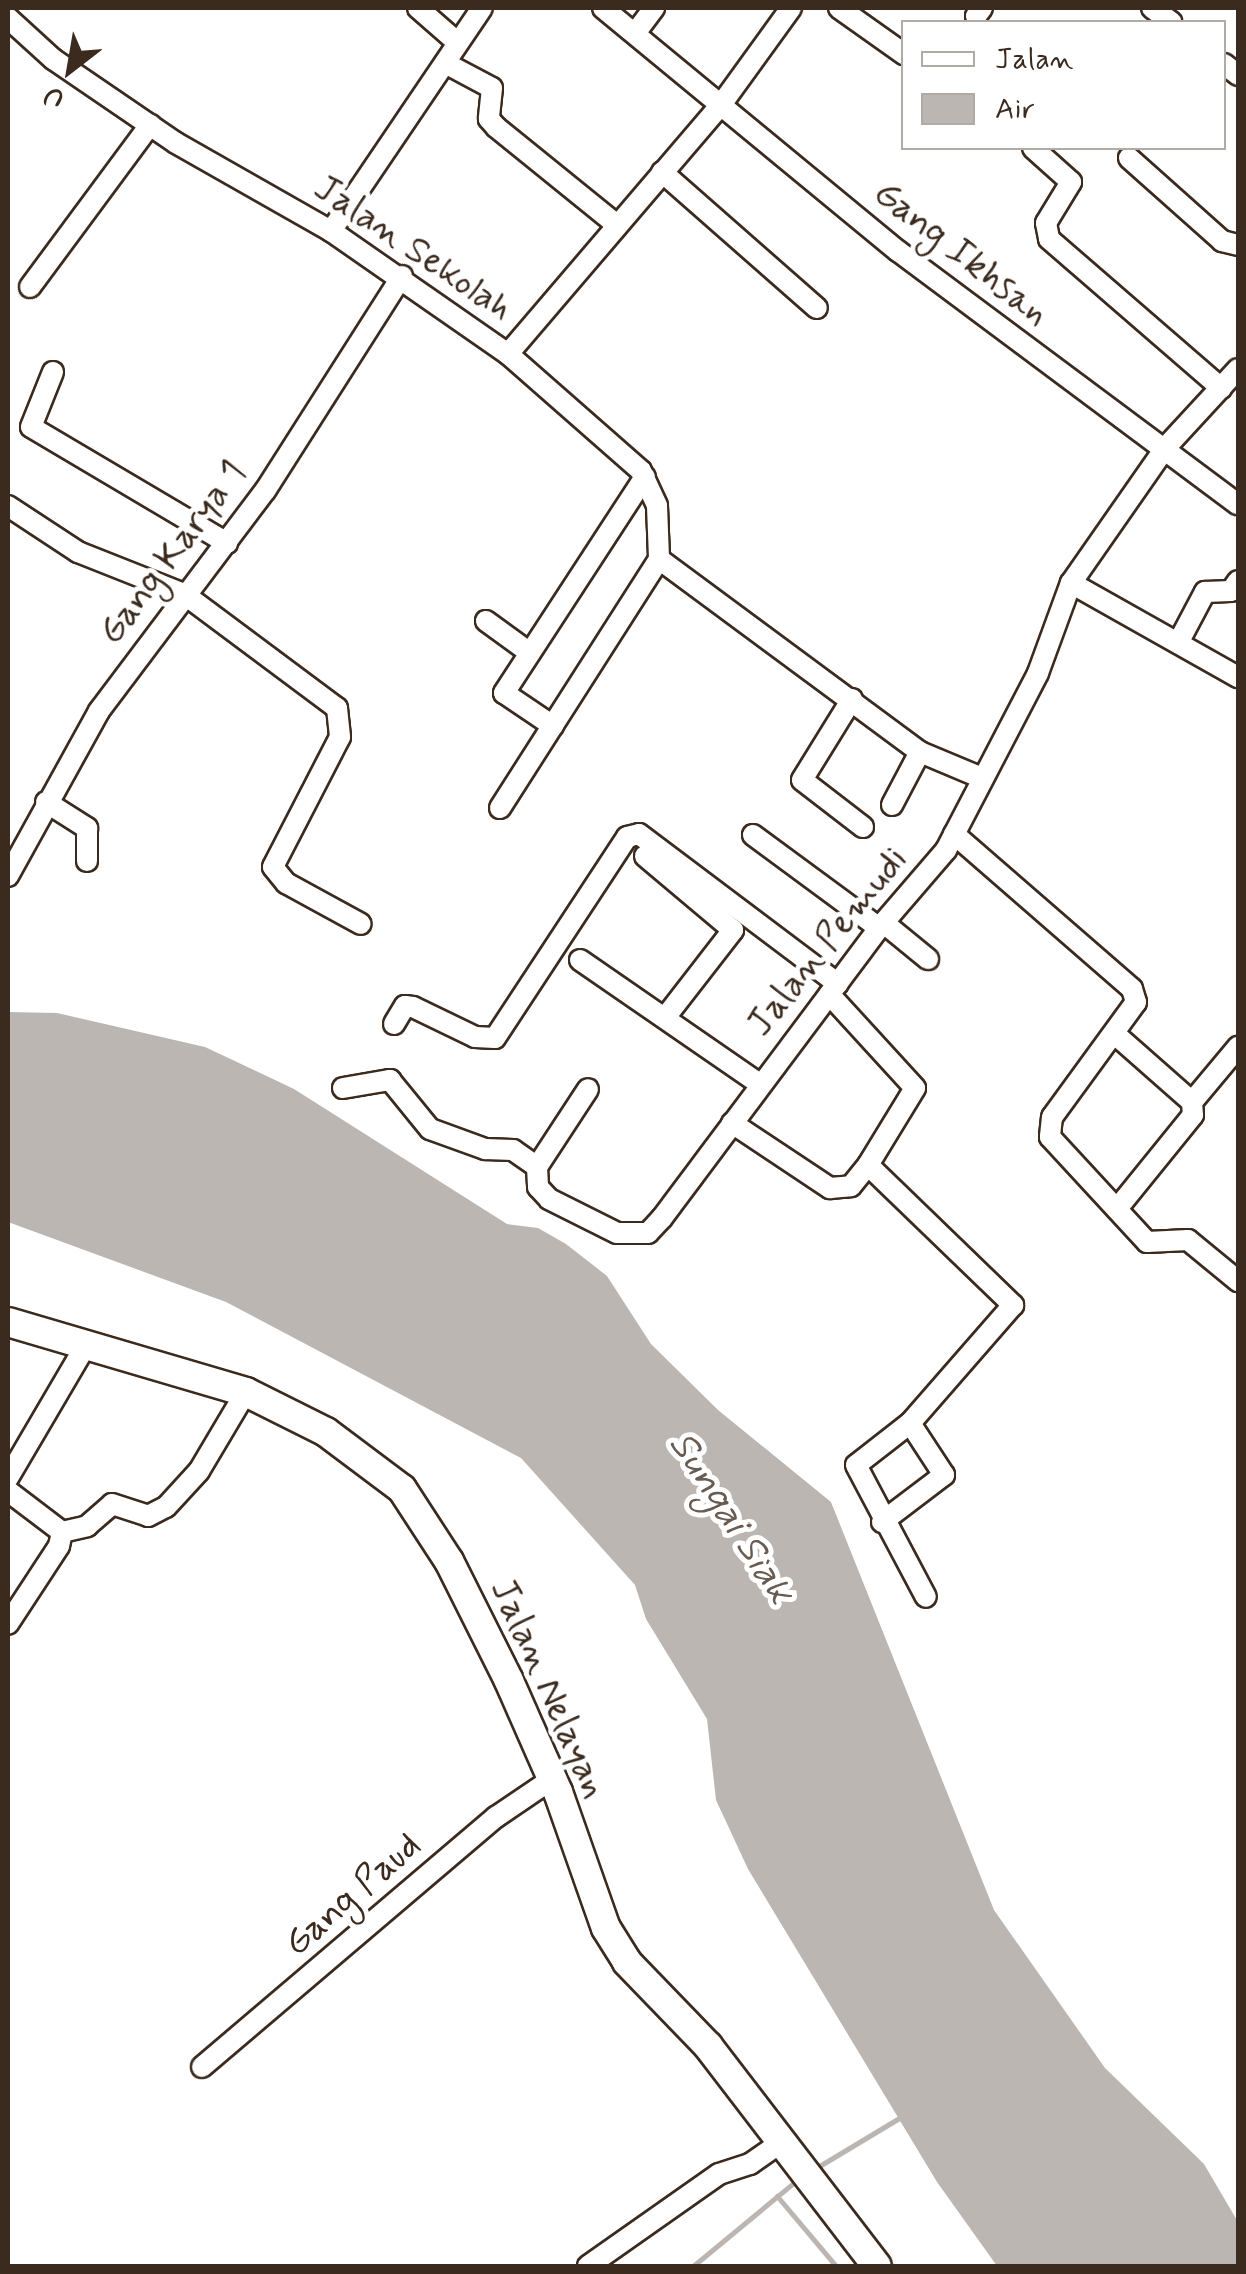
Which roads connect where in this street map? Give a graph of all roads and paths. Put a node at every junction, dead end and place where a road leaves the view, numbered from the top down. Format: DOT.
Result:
graph roads {
  1 [pos="418,8"];
  2 [pos="482,8"];
  3 [pos="604,8"];
  4 [pos="654,8"];
  5 [pos="791,8"];
  6 [pos="839,8"];
  7 [pos="8,18"];
  8 [pos="636,32"];
  9 [pos="457,42"];
  10 [pos="901,52"];
  11 [pos="445,63"];
  12 [pos="724,102"];
  13 [pos="150,125"];
  14 [pos="1035,150"];
  15 [pos="1129,158"];
  16 [pos="662,172"];
  17 [pos="618,225"];
  18 [pos="331,231"];
  19 [pos="1238,245"];
  20 [pos="402,276"];
  21 [pos="30,287"];
  22 [pos="817,308"];
  23 [pos="508,354"];
  24 [pos="1238,369"];
  25 [pos="53,372"];
  26 [pos="1220,388"];
  27 [pos="1166,447"];
  28 [pos="645,477"];
  29 [pos="1238,504"];
  30 [pos="8,506"];
  31 [pos="226,543"];
  32 [pos="660,559"];
  33 [pos="1238,581"];
  34 [pos="1071,584"];
  35 [pos="184,594"];
  36 [pos="486,620"];
  37 [pos="1178,644"];
  38 [pos="530,653"];
  39 [pos="1237,674"];
  40 [pos="852,699"];
  41 [pos="553,726"];
  42 [pos="920,752"];
  43 [pos="982,778"];
  44 [pos="46,802"];
  45 [pos="892,805"];
  46 [pos="500,808"];
  47 [pos="863,828"];
  48 [pos="954,834"];
  49 [pos="753,835"];
  50 [pos="645,856"];
  51 [pos="86,861"];
  52 [pos="8,876"];
  53 [pos="362,924"];
  54 [pos="882,925"];
  55 [pos="928,959"];
  56 [pos="580,960"];
  57 [pos="834,989"];
  58 [pos="667,1015"];
  59 [pos="394,1024"];
  60 [pos="1116,1035"];
  61 [pos="1238,1047"];
  62 [pos="760,1084"];
  63 [pos="342,1088"];
  64 [pos="588,1089"];
  65 [pos="1192,1102"];
  66 [pos="732,1123"];
  67 [pos="868,1165"];
  68 [pos="537,1167"];
  69 [pos="1117,1209"];
  70 [pos="1238,1281"];
  71 [pos="8,1322"];
  72 [pos="86,1345"];
  73 [pos="246,1392"];
  74 [pos="910,1423"];
  75 [pos="8,1478"];
  76 [pos="8,1491"];
  77 [pos="882,1522"];
  78 [pos="62,1532"];
  79 [pos="926,1597"];
  80 [pos="8,1624"];
  81 [pos="552,1779"];
  82 [pos="202,2067"];
  83 [pos="788,2149"];
  84 [pos="588,2266"];
  85 [pos="876,2266"];
  1 -- 9 [label="street"];
  2 -- 9 [label="street"];
  3 -- 8 [label="street, Gang Ikhsan"];
  4 -- 8 [label="street"];
  5 -- 12 [label="street, Jalan Sekolah"];
  6 -- 10 [label="street"];
  7 -- 13 [label="street, Jalan Sekolah"];
  8 -- 12 [label="street, Gang Ikhsan"];
  9 -- 11 [label="street"];
  11 -- 17 [label="street"];
  11 -- 18 [label="street"];
  12 -- 16 [label="street, Jalan Sekolah"];
  12 -- 27 [label="street, Gang Ikhsan"];
  13 -- 18 [label="street, Jalan Sekolah"];
  13 -- 21 [label="street"];
  14 -- 26 [label="street"];
  15 -- 19 [label="street"];
  16 -- 17 [label="street, Jalan Sekolah"];
  16 -- 22 [label="street"];
  17 -- 23 [label="street, Jalan Sekolah"];
  18 -- 20 [label="street, Jalan Sekolah"];
  20 -- 23 [label="street, Jalan Sekolah"];
  20 -- 31 [label="street, Gang Karya 1"];
  23 -- 28 [label="street"];
  24 -- 26 [label="street, Jalan Pemudi"];
  25 -- 31 [label="street"];
  26 -- 27 [label="street, Jalan Pemudi"];
  27 -- 29 [label="street, Gang Ikhsan"];
  27 -- 34 [label="street, Jalan Pemudi"];
  28 -- 32 [label="street"];
  28 -- 38 [label="street"];
  30 -- 35 [label="street"];
  31 -- 35 [label="street, Gang Karya 1"];
  32 -- 40 [label="street"];
  32 -- 41 [label="street"];
  33 -- 37 [label="street"];
  34 -- 37 [label="street"];
  34 -- 43 [label="street, Jalan Pemudi"];
  35 -- 44 [label="street, Gang Karya 1"];
  35 -- 53 [label="street"];
  36 -- 38 [label="street"];
  37 -- 39 [label="street"];
  38 -- 41 [label="street"];
  40 -- 42 [label="street"];
  40 -- 47 [label="street"];
  41 -- 46 [label="street"];
  42 -- 43 [label="street"];
  42 -- 45 [label="street"];
  43 -- 48 [label="street, Jalan Pemudi"];
  44 -- 51 [label="street"];
  44 -- 52 [label="street, Gang Karya 1"];
  48 -- 54 [label="street, Jalan Pemudi"];
  48 -- 60 [label="street"];
  49 -- 54 [label="street"];
  50 -- 58 [label="street"];
  54 -- 55 [label="street"];
  54 -- 57 [label="street, Jalan Pemudi"];
  56 -- 58 [label="street"];
  57 -- 59 [label="street"];
  57 -- 62 [label="street, Jalan Pemudi"];
  57 -- 67 [label="street"];
  58 -- 62 [label="street"];
  60 -- 65 [label="street"];
  60 -- 69 [label="street"];
  61 -- 65 [label="street"];
  62 -- 66 [label="street, Jalan Pemudi"];
  63 -- 68 [label="street"];
  64 -- 68 [label="street"];
  65 -- 69 [label="street"];
  66 -- 67 [label="street"];
  66 -- 68 [label="street, Jalan Pemudi"];
  67 -- 74 [label="street"];
  69 -- 70 [label="street"];
  71 -- 72 [label="main road, Jalan Nelayan"];
  72 -- 73 [label="main road, Jalan Nelayan"];
  72 -- 75 [label="street"];
  73 -- 78 [label="street"];
  73 -- 81 [label="main road, Jalan Nelayan"];
  74 -- 77 [label="street"];
  74 -- 77 [label="street"];
  76 -- 78 [label="street"];
  77 -- 79 [label="street"];
  78 -- 80 [label="street"];
  81 -- 82 [label="street, Gang Paud"];
  81 -- 83 [label="main road, Jalan Nelayan"];
  83 -- 84 [label="street"];
  83 -- 85 [label="main road, Jalan Nelayan"];
}
